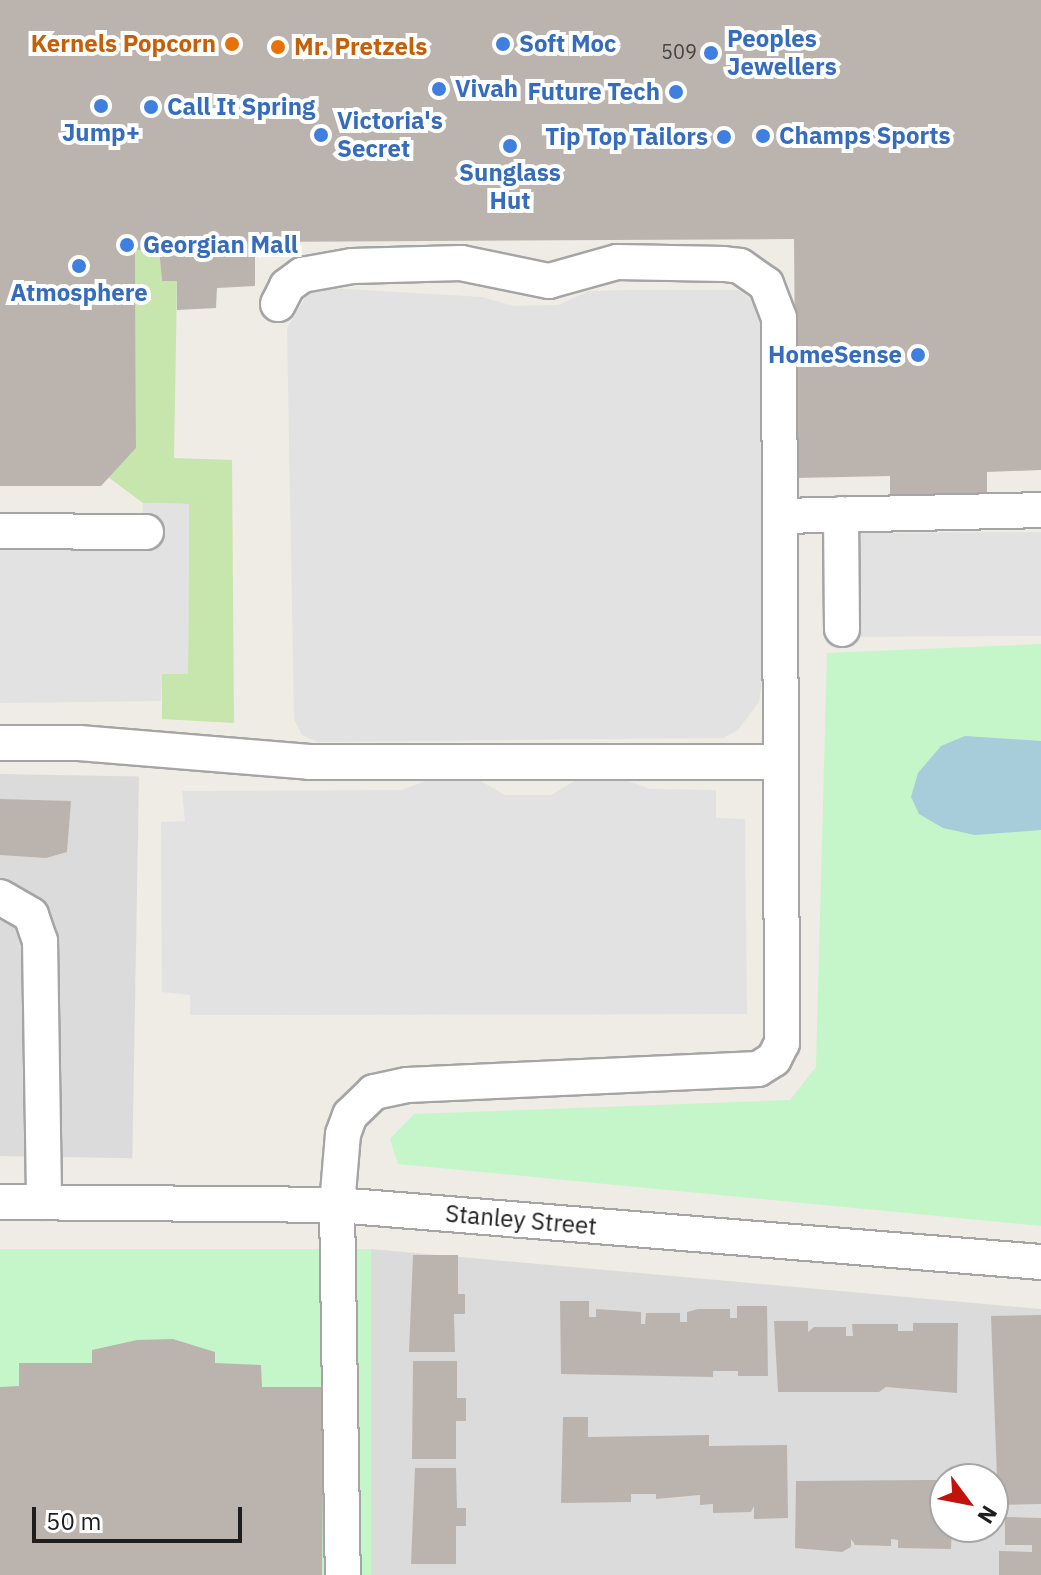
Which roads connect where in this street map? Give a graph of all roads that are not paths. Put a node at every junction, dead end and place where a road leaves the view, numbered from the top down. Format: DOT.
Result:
graph roads {
  1 [pos="278,304"];
  2 [pos="1041,510"];
  3 [pos="841,514"];
  4 [pos="781,516"];
  5 [pos="0,531"];
  6 [pos="146,532"];
  7 [pos="842,629"];
  8 [pos="0,743"];
  9 [pos="777,762"];
  10 [pos="0,897"];
  11 [pos="0,1202"];
  12 [pos="44,1202"];
  13 [pos="337,1205"];
  14 [pos="1041,1262"];
  15 [pos="343,1575"];
  1 -- 4 [label="street"];
  2 -- 3 [label="street"];
  3 -- 4 [label="street"];
  3 -- 7 [label="street"];
  4 -- 9 [label="street"];
  5 -- 6 [label="street"];
  8 -- 9 [label="street"];
  9 -- 13 [label="street"];
  10 -- 12 [label="street"];
  11 -- 12 [label="street, Stanley Street"];
  12 -- 13 [label="street, Stanley Street"];
  13 -- 14 [label="street, Stanley Street"];
  13 -- 15 [label="street"];
}
